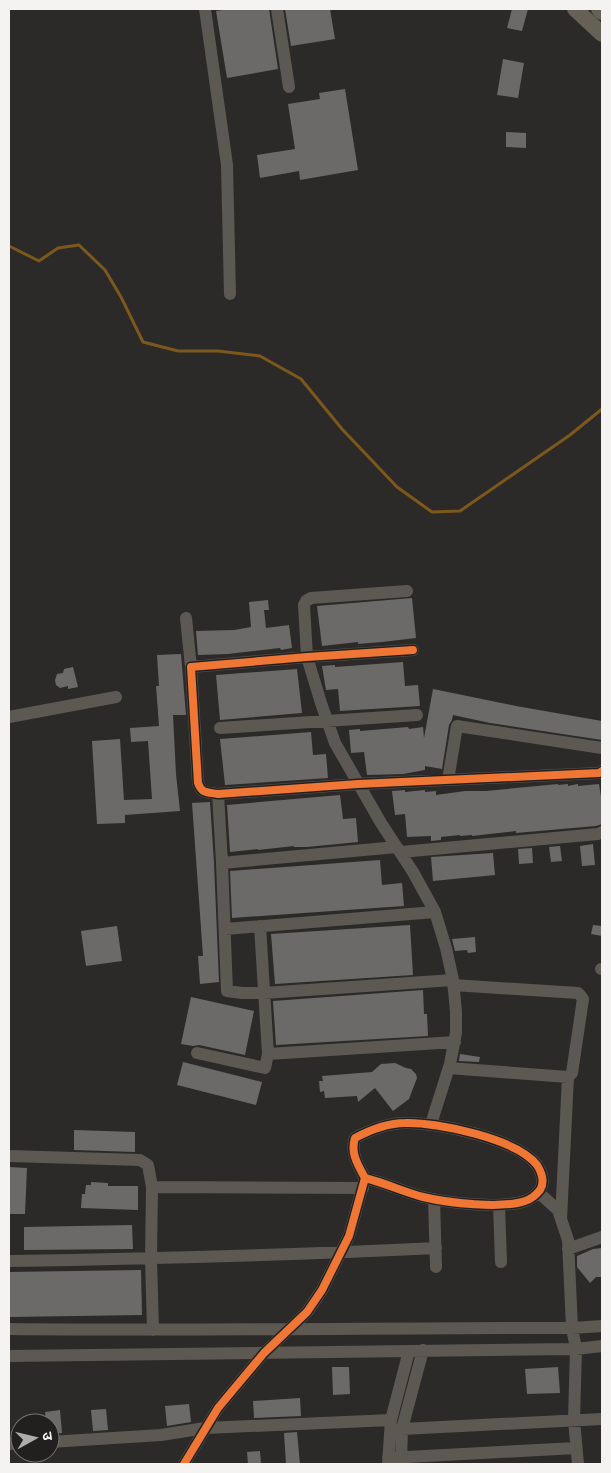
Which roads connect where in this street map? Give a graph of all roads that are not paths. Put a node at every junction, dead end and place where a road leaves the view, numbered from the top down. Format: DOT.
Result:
graph roads {
  1 [pos="205,9"];
  2 [pos="277,9"];
  3 [pos="575,9"];
  4 [pos="599,9"];
  5 [pos="602,12"];
  6 [pos="602,34"];
  7 [pos="289,87"];
  8 [pos="230,294"];
  9 [pos="407,591"];
  10 [pos="186,618"];
  11 [pos="413,650"];
  12 [pos="307,657"];
  13 [pos="191,667"];
  14 [pos="116,697"];
  15 [pos="417,715"];
  16 [pos="9,717"];
  17 [pos="328,721"];
  18 [pos="220,728"];
  19 [pos="602,748"];
  20 [pos="601,773"];
  21 [pos="448,780"];
  22 [pos="358,784"];
  23 [pos="218,794"];
  24 [pos="602,832"];
  25 [pos="399,850"];
  26 [pos="222,863"];
  27 [pos="435,912"];
  28 [pos="260,926"];
  29 [pos="224,929"];
  30 [pos="453,982"];
  31 [pos="264,993"];
  32 [pos="455,1042"];
  33 [pos="197,1054"];
  34 [pos="268,1054"];
  35 [pos="449,1068"];
  36 [pos="568,1077"];
  37 [pos="431,1124"];
  38 [pos="9,1156"];
  39 [pos="364,1183"];
  40 [pos="152,1187"];
  41 [pos="538,1192"];
  42 [pos="434,1199"];
  43 [pos="499,1205"];
  44 [pos="561,1221"];
  45 [pos="602,1237"];
  46 [pos="436,1248"];
  47 [pos="568,1250"];
  48 [pos="342,1253"];
  49 [pos="151,1259"];
  50 [pos="9,1261"];
  51 [pos="501,1262"];
  52 [pos="436,1267"];
  53 [pos="602,1326"];
  54 [pos="288,1328"];
  55 [pos="572,1328"];
  56 [pos="9,1329"];
  57 [pos="153,1330"];
  58 [pos="602,1346"];
  59 [pos="576,1349"];
  60 [pos="416,1350"];
  61 [pos="264,1353"];
  62 [pos="9,1356"];
  63 [pos="602,1418"];
  64 [pos="574,1420"];
  65 [pos="394,1427"];
  66 [pos="205,1428"];
  67 [pos="60,1441"];
  68 [pos="576,1448"];
  69 [pos="394,1461"];
  70 [pos="184,1464"];
  71 [pos="578,1464"];
  1 -- 8 [label="street"];
  2 -- 7 [label="street"];
  3 -- 6 [label="main road"];
  4 -- 5 [label="main road"];
  9 -- 12 [label="street"];
  10 -- 13 [label="street"];
  11 -- 12 [label="street"];
  12 -- 13 [label="street"];
  12 -- 17 [label="street"];
  13 -- 23 [label="street"];
  14 -- 16 [label="street"];
  15 -- 17 [label="street"];
  17 -- 18 [label="street"];
  17 -- 22 [label="street"];
  19 -- 21 [label="street"];
  20 -- 21 [label="street"];
  21 -- 22 [label="street"];
  22 -- 23 [label="street"];
  22 -- 25 [label="street"];
  23 -- 26 [label="street"];
  24 -- 25 [label="street"];
  25 -- 26 [label="street"];
  25 -- 27 [label="street"];
  26 -- 29 [label="street"];
  27 -- 28 [label="street"];
  27 -- 30 [label="street"];
  28 -- 29 [label="street"];
  28 -- 31 [label="street"];
  29 -- 31 [label="street"];
  30 -- 31 [label="street"];
  30 -- 32 [label="street"];
  30 -- 36 [label="street"];
  31 -- 34 [label="street"];
  32 -- 34 [label="street"];
  32 -- 35 [label="street"];
  33 -- 34 [label="street"];
  35 -- 36 [label="street"];
  35 -- 37 [label="street"];
  36 -- 44 [label="street"];
  37 -- 39 [label="street"];
  37 -- 41 [label="street"];
  38 -- 40 [label="street"];
  39 -- 40 [label="street"];
  39 -- 42 [label="street"];
  39 -- 48 [label="street"];
  40 -- 49 [label="street"];
  41 -- 43 [label="street"];
  41 -- 44 [label="street"];
  42 -- 43 [label="street"];
  42 -- 46 [label="street"];
  43 -- 51 [label="street"];
  44 -- 47 [label="street"];
  45 -- 47 [label="street"];
  46 -- 48 [label="street"];
  46 -- 52 [label="street"];
  47 -- 55 [label="street"];
  48 -- 49 [label="street"];
  48 -- 54 [label="street"];
  49 -- 50 [label="street"];
  49 -- 57 [label="street"];
  53 -- 55 [label="street"];
  54 -- 55 [label="street"];
  54 -- 57 [label="street"];
  54 -- 61 [label="street"];
  55 -- 59 [label="street"];
  56 -- 57 [label="street"];
  58 -- 59 [label="street"];
  59 -- 60 [label="street"];
  59 -- 64 [label="street"];
  60 -- 61 [label="street"];
  60 -- 65 [label="street"];
  61 -- 62 [label="street"];
  61 -- 66 [label="street"];
  63 -- 64 [label="street"];
  64 -- 65 [label="street"];
  64 -- 68 [label="street"];
  65 -- 66 [label="street"];
  65 -- 69 [label="street"];
  66 -- 67 [label="street"];
  66 -- 70 [label="street"];
  68 -- 69 [label="street"];
  68 -- 71 [label="street"];
}
